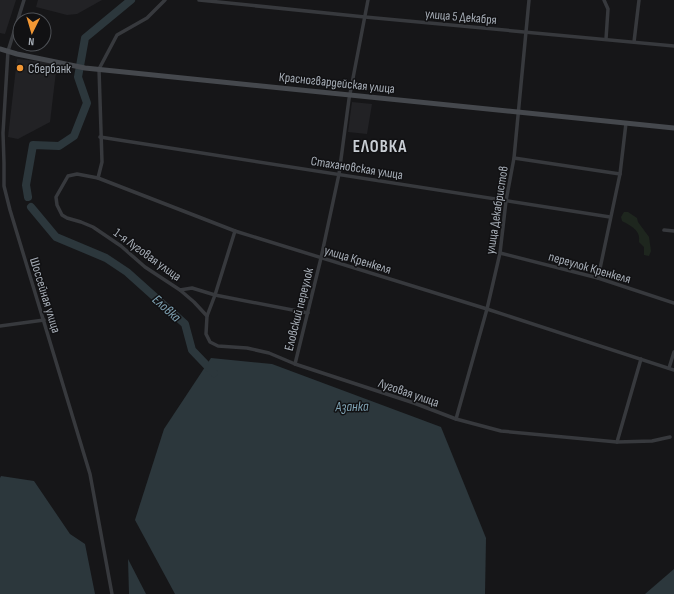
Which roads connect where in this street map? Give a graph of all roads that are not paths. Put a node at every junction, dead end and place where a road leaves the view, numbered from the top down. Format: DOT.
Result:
graph roads {
  1 [pos="24,0"];
  2 [pos="164,0"];
  3 [pos="198,0"];
  4 [pos="368,0"];
  5 [pos="529,0"];
  6 [pos="604,0"];
  7 [pos="639,0"];
  8 [pos="365,17"];
  9 [pos="526,32"];
  10 [pos="606,39"];
  11 [pos="634,42"];
  12 [pos="674,46"];
  13 [pos="0,49"];
  14 [pos="8,51"];
  15 [pos="99,69"];
  16 [pos="350,94"];
  17 [pos="519,112"];
  18 [pos="626,123"];
  19 [pos="674,128"];
  20 [pos="2,133"];
  21 [pos="100,137"];
  22 [pos="514,158"];
  23 [pos="339,174"];
  24 [pos="620,174"];
  25 [pos="98,178"];
  26 [pos="2,187"];
  27 [pos="506,201"];
  28 [pos="57,205"];
  29 [pos="610,217"];
  30 [pos="664,230"];
  31 [pos="235,231"];
  32 [pos="674,231"];
  33 [pos="500,252"];
  34 [pos="321,258"];
  35 [pos="598,278"];
  36 [pos="180,290"];
  37 [pos="215,295"];
  38 [pos="674,304"];
  39 [pos="487,309"];
  40 [pos="308,313"];
  41 [pos="207,316"];
  42 [pos="44,320"];
  43 [pos="0,326"];
  44 [pos="674,352"];
  45 [pos="641,359"];
  46 [pos="295,364"];
  47 [pos="669,368"];
  48 [pos="674,370"];
  49 [pos="456,419"];
  50 [pos="670,437"];
  51 [pos="616,442"];
  52 [pos="112,594"];
  1 -- 14 [label="street, Шоссейная улица"];
  2 -- 15 [label="street"];
  3 -- 8 [label="street, улица 5 Декабря"];
  4 -- 8 [label="street, Еловский переулок"];
  5 -- 9 [label="street, улица Декабристов"];
  6 -- 10 [label="street"];
  7 -- 11 [label="street"];
  8 -- 9 [label="street, улица 5 Декабря"];
  8 -- 16 [label="street, Еловский переулок"];
  9 -- 10 [label="street, улица 5 Декабря"];
  9 -- 17 [label="street, улица Декабристов"];
  10 -- 11 [label="street, улица 5 Декабря"];
  11 -- 12 [label="street, улица 5 Декабря"];
  13 -- 14 [label="main road, Красногвардейская улица"];
  14 -- 15 [label="main road, Красногвардейская улица"];
  14 -- 20 [label="street, Шоссейная улица"];
  15 -- 16 [label="main road, Красногвардейская улица"];
  15 -- 21 [label="street"];
  16 -- 17 [label="main road, Красногвардейская улица"];
  16 -- 23 [label="street, Еловский переулок"];
  17 -- 18 [label="main road, Красногвардейская улица"];
  17 -- 22 [label="street, улица Декабристов"];
  18 -- 19 [label="main road, Красногвардейская улица"];
  18 -- 24 [label="street"];
  20 -- 26 [label="street, Шоссейная улица"];
  21 -- 23 [label="street, Стахановская улица"];
  21 -- 25 [label="street"];
  22 -- 24 [label="street"];
  22 -- 27 [label="street, улица Декабристов"];
  23 -- 27 [label="street, Стахановская улица"];
  23 -- 34 [label="street, Еловский переулок"];
  24 -- 29 [label="street"];
  25 -- 28 [label="street, улица Кренкеля"];
  25 -- 31 [label="street, улица Кренкеля"];
  26 -- 42 [label="street, Шоссейная улица"];
  27 -- 29 [label="street, Стахановская улица"];
  27 -- 33 [label="street, улица Декабристов"];
  28 -- 36 [label="street, 1-я Луговая улица"];
  29 -- 35 [label="street"];
  30 -- 32 [label="street"];
  31 -- 34 [label="street, улица Кренкеля"];
  31 -- 37 [label="street"];
  33 -- 35 [label="street, переулок Кренкеля"];
  33 -- 39 [label="street, улица Декабристов"];
  34 -- 39 [label="street, улица Кренкеля"];
  34 -- 40 [label="street, Еловский переулок"];
  35 -- 38 [label="street, переулок Кренкеля"];
  36 -- 37 [label="street, 1-я Луговая улица"];
  36 -- 41 [label="street"];
  37 -- 40 [label="street, 1-я Луговая улица"];
  37 -- 41 [label="street"];
  39 -- 45 [label="street, улица Кренкеля"];
  39 -- 49 [label="street, улица Декабристов"];
  40 -- 46 [label="street, Еловский переулок"];
  41 -- 46 [label="street, Луговая улица"];
  42 -- 43 [label="street"];
  42 -- 52 [label="street, Шоссейная улица"];
  44 -- 47 [label="street"];
  45 -- 47 [label="street, улица Кренкеля"];
  45 -- 51 [label="street"];
  46 -- 49 [label="street, Луговая улица"];
  47 -- 48 [label="street, улица Кренкеля"];
  49 -- 51 [label="street, Луговая улица"];
  50 -- 51 [label="street, Луговая улица"];
}
